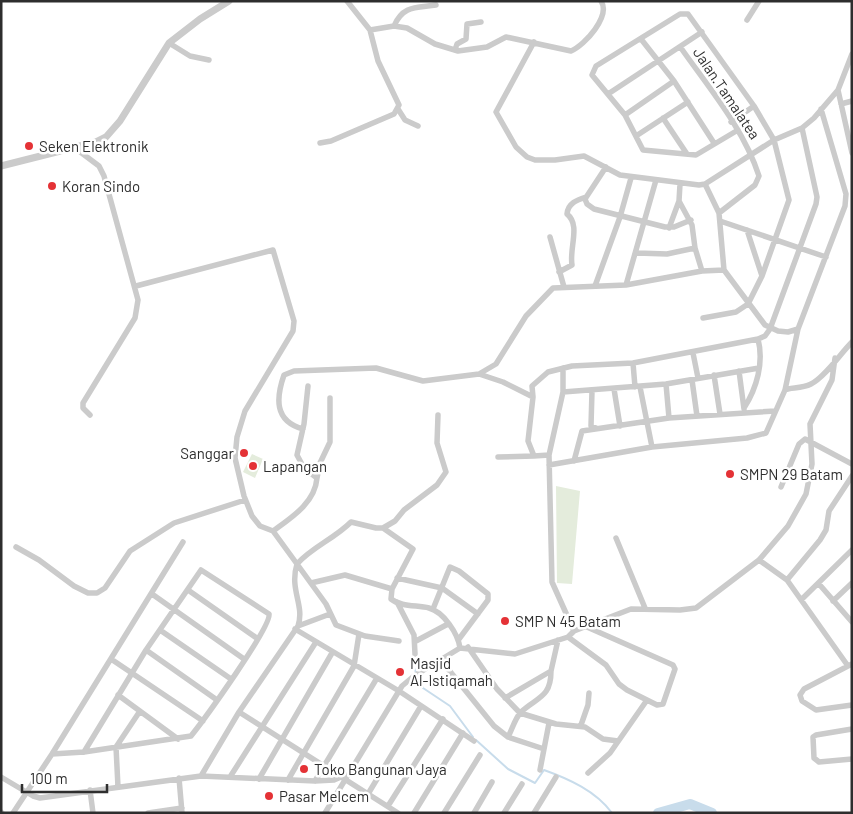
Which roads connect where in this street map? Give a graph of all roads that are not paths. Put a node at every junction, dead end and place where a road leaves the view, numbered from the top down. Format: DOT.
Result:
graph roads {
  1 [pos="229,1"];
  2 [pos="347,1"];
  3 [pos="601,1"];
  4 [pos="759,1"];
  5 [pos="436,5"];
  6 [pos="747,20"];
  7 [pos="481,22"];
  8 [pos="394,26"];
  9 [pos="370,30"];
  10 [pos="702,32"];
  11 [pos="641,39"];
  12 [pos="534,42"];
  13 [pos="169,43"];
  14 [pos="681,48"];
  15 [pos="455,50"];
  16 [pos="852,54"];
  17 [pos="209,60"];
  18 [pos="658,61"];
  19 [pos="674,81"];
  20 [pos="838,90"];
  21 [pos="608,94"];
  22 [pos="852,101"];
  23 [pos="688,102"];
  24 [pos="841,104"];
  25 [pos="754,106"];
  26 [pos="398,109"];
  27 [pos="821,110"];
  28 [pos="625,115"];
  29 [pos="663,118"];
  30 [pos="732,122"];
  31 [pos="418,126"];
  32 [pos="802,128"];
  33 [pos="738,130"];
  34 [pos="636,136"];
  35 [pos="774,140"];
  36 [pos="320,143"];
  37 [pos="714,143"];
  38 [pos="76,148"];
  39 [pos="751,153"];
  40 [pos="852,153"];
  41 [pos="687,154"];
  42 [pos="1,166"];
  43 [pos="606,167"];
  44 [pos="631,178"];
  45 [pos="656,180"];
  46 [pos="680,184"];
  47 [pos="705,184"];
  48 [pos="586,197"];
  49 [pos="679,201"];
  50 [pos="719,213"];
  51 [pos="620,217"];
  52 [pos="691,220"];
  53 [pos="720,220"];
  54 [pos="645,222"];
  55 [pos="669,228"];
  56 [pos="747,230"];
  57 [pos="550,236"];
  58 [pos="775,239"];
  59 [pos="695,248"];
  60 [pos="800,248"];
  61 [pos="637,253"];
  62 [pos="826,257"];
  63 [pos="724,270"];
  64 [pos="702,271"];
  65 [pos="559,272"];
  66 [pos="762,276"];
  67 [pos="626,285"];
  68 [pos="136,286"];
  69 [pos="564,286"];
  70 [pos="595,286"];
  71 [pos="748,304"];
  72 [pos="703,318"];
  73 [pos="770,329"];
  74 [pos="798,329"];
  75 [pos="758,340"];
  76 [pos="852,342"];
  77 [pos="693,353"];
  78 [pos="835,358"];
  79 [pos="633,363"];
  80 [pos="564,368"];
  81 [pos="759,368"];
  82 [pos="740,371"];
  83 [pos="479,374"];
  84 [pos="714,375"];
  85 [pos="695,379"];
  86 [pos="666,384"];
  87 [pos="308,386"];
  88 [pos="637,387"];
  89 [pos="614,390"];
  90 [pos="785,390"];
  91 [pos="592,391"];
  92 [pos="563,392"];
  93 [pos="533,396"];
  94 [pos="330,398"];
  95 [pos="745,410"];
  96 [pos="775,412"];
  97 [pos="438,414"];
  98 [pos="720,414"];
  99 [pos="90,415"];
  100 [pos="697,416"];
  101 [pos="669,418"];
  102 [pos="646,422"];
  103 [pos="620,426"];
  104 [pos="596,428"];
  105 [pos="303,429"];
  106 [pos="809,440"];
  107 [pos="652,447"];
  108 [pos="549,455"];
  109 [pos="534,456"];
  110 [pos="498,457"];
  111 [pos="574,461"];
  112 [pos="852,464"];
  113 [pos="548,465"];
  114 [pos="852,476"];
  115 [pos="317,478"];
  116 [pos="781,487"];
  117 [pos="245,500"];
  118 [pos="383,528"];
  119 [pos="272,531"];
  120 [pos="616,538"];
  121 [pos="183,542"];
  122 [pos="16,547"];
  123 [pos="852,550"];
  124 [pos="759,560"];
  125 [pos="297,564"];
  126 [pos="397,578"];
  127 [pos="787,580"];
  128 [pos="311,583"];
  129 [pos="852,583"];
  130 [pos="818,584"];
  131 [pos="442,588"];
  132 [pos="392,589"];
  133 [pos="188,590"];
  134 [pos="152,594"];
  135 [pos="802,599"];
  136 [pos="833,601"];
  137 [pos="397,602"];
  138 [pos="645,608"];
  139 [pos="433,609"];
  140 [pos="174,610"];
  141 [pos="330,614"];
  142 [pos="478,614"];
  143 [pos="851,619"];
  144 [pos="448,624"];
  145 [pos="296,627"];
  146 [pos="587,627"];
  147 [pos="160,630"];
  148 [pos="574,631"];
  149 [pos="359,634"];
  150 [pos="568,637"];
  151 [pos="258,639"];
  152 [pos="459,639"];
  153 [pos="558,640"];
  154 [pos="399,641"];
  155 [pos="416,641"];
  156 [pos="316,642"];
  157 [pos="468,647"];
  158 [pos="460,648"];
  159 [pos="146,650"];
  160 [pos="332,653"];
  161 [pos="415,654"];
  162 [pos="111,659"];
  163 [pos="440,659"];
  164 [pos="244,660"];
  165 [pos="850,665"];
  166 [pos="354,666"];
  167 [pos="133,672"];
  168 [pos="551,672"];
  169 [pos="377,678"];
  170 [pos="231,679"];
  171 [pos="399,691"];
  172 [pos="589,693"];
  173 [pos="118,696"];
  174 [pos="504,698"];
  175 [pos="217,700"];
  176 [pos="647,700"];
  177 [pos="852,705"];
  178 [pos="422,706"];
  179 [pos="140,711"];
  180 [pos="239,712"];
  181 [pos="520,713"];
  182 [pos="443,719"];
  183 [pos="203,720"];
  184 [pos="549,723"];
  185 [pos="580,725"];
  186 [pos="262,726"];
  187 [pos="852,729"];
  188 [pos="463,732"];
  189 [pos="508,737"];
  190 [pos="178,739"];
  191 [pos="282,740"];
  192 [pos="474,741"];
  193 [pos="618,741"];
  194 [pos="116,747"];
  195 [pos="544,749"];
  196 [pos="303,751"];
  197 [pos="84,752"];
  198 [pos="52,754"];
  199 [pos="480,755"];
  200 [pos="852,759"];
  201 [pos="324,764"];
  202 [pos="540,770"];
  203 [pos="588,773"];
  204 [pos="201,776"];
  205 [pos="556,776"];
  206 [pos="1,777"];
  207 [pos="230,777"];
  208 [pos="179,778"];
  209 [pos="343,778"];
  210 [pos="259,779"];
  211 [pos="288,780"];
  212 [pos="315,781"];
  213 [pos="492,782"];
  214 [pos="522,784"];
  215 [pos="118,787"];
  216 [pos="90,790"];
  217 [pos="26,793"];
  218 [pos="368,794"];
  219 [pos="388,806"];
  220 [pos="182,811"];
  221 [pos="325,812"];
  222 [pos="12,813"];
  223 [pos="93,813"];
  224 [pos="148,813"];
  225 [pos="398,813"];
  226 [pos="414,813"];
  227 [pos="444,813"];
  228 [pos="474,813"];
  229 [pos="504,813"];
  230 [pos="534,813"];
  1 -- 13 [label="street"];
  2 -- 9 [label="street"];
  3 -- 12 [label="street"];
  4 -- 6 [label="street"];
  5 -- 8 [label="street"];
  7 -- 15 [label="street"];
  8 -- 9 [label="street"];
  8 -- 15 [label="street"];
  9 -- 26 [label="street"];
  10 -- 11 [label="street"];
  10 -- 14 [label="street"];
  10 -- 25 [label="street"];
  11 -- 18 [label="street"];
  11 -- 21 [label="street"];
  12 -- 15 [label="street"];
  12 -- 43 [label="street"];
  13 -- 17 [label="street"];
  13 -- 38 [label="street"];
  14 -- 18 [label="street"];
  14 -- 30 [label="street, Jalan.Tamalatea"];
  16 -- 20 [label="street"];
  18 -- 19 [label="street"];
  18 -- 21 [label="street"];
  19 -- 23 [label="street"];
  19 -- 28 [label="street"];
  20 -- 24 [label="street"];
  20 -- 27 [label="street"];
  21 -- 28 [label="street"];
  22 -- 24 [label="street"];
  23 -- 29 [label="street"];
  23 -- 37 [label="street"];
  24 -- 40 [label="street"];
  25 -- 30 [label="street"];
  25 -- 35 [label="street"];
  26 -- 31 [label="street"];
  26 -- 36 [label="street"];
  27 -- 32 [label="street"];
  27 -- 62 [label="street"];
  28 -- 34 [label="street"];
  29 -- 34 [label="street"];
  29 -- 41 [label="street"];
  30 -- 33 [label="street, Jalan.Tamalatea"];
  32 -- 35 [label="street"];
  32 -- 60 [label="street"];
  33 -- 37 [label="street"];
  33 -- 39 [label="street, Jalan.Tamalatea"];
  34 -- 41 [label="street"];
  35 -- 39 [label="street"];
  35 -- 58 [label="street"];
  37 -- 41 [label="street"];
  38 -- 42 [label="street"];
  38 -- 68 [label="street"];
  39 -- 47 [label="street"];
  39 -- 50 [label="street, Jalan.Tamalatea"];
  43 -- 44 [label="street"];
  43 -- 48 [label="street"];
  44 -- 45 [label="street"];
  44 -- 51 [label="street"];
  45 -- 46 [label="street"];
  45 -- 54 [label="street"];
  46 -- 47 [label="street"];
  46 -- 49 [label="street"];
  47 -- 50 [label="street"];
  48 -- 51 [label="street"];
  48 -- 65 [label="street"];
  49 -- 52 [label="street"];
  49 -- 55 [label="street"];
  50 -- 53 [label="street"];
  51 -- 54 [label="street"];
  51 -- 70 [label="street"];
  52 -- 55 [label="street"];
  52 -- 59 [label="street"];
  53 -- 56 [label="street"];
  53 -- 63 [label="street"];
  54 -- 55 [label="street"];
  54 -- 61 [label="street"];
  56 -- 58 [label="street"];
  56 -- 66 [label="street"];
  57 -- 65 [label="street"];
  58 -- 60 [label="street"];
  58 -- 66 [label="street"];
  59 -- 61 [label="street"];
  59 -- 64 [label="street"];
  60 -- 62 [label="street"];
  60 -- 73 [label="street"];
  61 -- 67 [label="street"];
  62 -- 74 [label="street"];
  63 -- 64 [label="street"];
  63 -- 71 [label="street"];
  64 -- 67 [label="street"];
  65 -- 69 [label="street"];
  66 -- 71 [label="street"];
  67 -- 70 [label="street"];
  68 -- 99 [label="street"];
  68 -- 117 [label="street"];
  69 -- 70 [label="street"];
  69 -- 83 [label="street"];
  71 -- 72 [label="street"];
  71 -- 73 [label="street"];
  73 -- 74 [label="street"];
  73 -- 75 [label="street"];
  74 -- 90 [label="street"];
  75 -- 77 [label="street"];
  75 -- 81 [label="street"];
  76 -- 78 [label="street"];
  77 -- 79 [label="street"];
  77 -- 85 [label="street"];
  78 -- 90 [label="street"];
  78 -- 106 [label="street"];
  79 -- 80 [label="street"];
  79 -- 88 [label="street"];
  80 -- 92 [label="street"];
  80 -- 93 [label="street"];
  81 -- 82 [label="street"];
  81 -- 95 [label="street"];
  82 -- 84 [label="street"];
  82 -- 95 [label="street"];
  83 -- 93 [label="street"];
  83 -- 105 [label="street"];
  84 -- 85 [label="street"];
  84 -- 98 [label="street"];
  85 -- 86 [label="street"];
  85 -- 100 [label="street"];
  86 -- 88 [label="street"];
  86 -- 101 [label="street"];
  87 -- 105 [label="street"];
  88 -- 89 [label="street"];
  88 -- 102 [label="street"];
  89 -- 91 [label="street"];
  89 -- 103 [label="street"];
  90 -- 96 [label="street"];
  91 -- 92 [label="street"];
  91 -- 104 [label="street"];
  92 -- 108 [label="street"];
  93 -- 109 [label="street"];
  94 -- 115 [label="street"];
  95 -- 96 [label="street"];
  95 -- 98 [label="street"];
  96 -- 107 [label="street"];
  97 -- 118 [label="street"];
  98 -- 100 [label="street"];
  100 -- 101 [label="street"];
  101 -- 102 [label="street"];
  102 -- 103 [label="street"];
  102 -- 107 [label="street"];
  103 -- 104 [label="street"];
  104 -- 111 [label="street"];
  105 -- 115 [label="street"];
  106 -- 112 [label="street"];
  106 -- 116 [label="street"];
  106 -- 124 [label="street"];
  107 -- 111 [label="street"];
  108 -- 109 [label="street"];
  108 -- 113 [label="street"];
  109 -- 110 [label="street"];
  111 -- 113 [label="street"];
  113 -- 148 [label="street"];
  114 -- 127 [label="street"];
  115 -- 119 [label="street"];
  117 -- 119 [label="street"];
  117 -- 122 [label="street"];
  118 -- 125 [label="street"];
  118 -- 126 [label="street"];
  119 -- 125 [label="street"];
  120 -- 138 [label="street"];
  121 -- 134 [label="street"];
  123 -- 130 [label="street"];
  124 -- 127 [label="street"];
  124 -- 138 [label="street"];
  125 -- 128 [label="street"];
  125 -- 145 [label="street"];
  126 -- 131 [label="street"];
  126 -- 132 [label="street"];
  127 -- 135 [label="street"];
  128 -- 132 [label="street"];
  128 -- 141 [label="street"];
  129 -- 136 [label="street"];
  130 -- 135 [label="street"];
  130 -- 136 [label="street"];
  131 -- 139 [label="street"];
  131 -- 142 [label="street"];
  131 -- 142 [label="street"];
  132 -- 137 [label="street"];
  133 -- 140 [label="street"];
  133 -- 151 [label="street"];
  133 -- 151 [label="street"];
  134 -- 140 [label="street"];
  134 -- 162 [label="street"];
  135 -- 165 [label="street"];
  136 -- 143 [label="street"];
  137 -- 139 [label="street"];
  137 -- 155 [label="street"];
  138 -- 146 [label="street"];
  139 -- 144 [label="street"];
  140 -- 147 [label="street"];
  140 -- 164 [label="street"];
  141 -- 145 [label="street"];
  141 -- 149 [label="street"];
  142 -- 152 [label="street"];
  144 -- 152 [label="street"];
  144 -- 155 [label="street"];
  145 -- 156 [label="street"];
  145 -- 180 [label="street"];
  146 -- 148 [label="street"];
  146 -- 176 [label="street"];
  147 -- 159 [label="street"];
  147 -- 170 [label="street"];
  148 -- 150 [label="street"];
  149 -- 154 [label="street"];
  149 -- 166 [label="street"];
  150 -- 153 [label="street"];
  150 -- 176 [label="street"];
  151 -- 164 [label="street"];
  152 -- 158 [label="street"];
  153 -- 157 [label="street"];
  153 -- 168 [label="street"];
  155 -- 161 [label="street"];
  156 -- 160 [label="street"];
  156 -- 186 [label="street"];
  157 -- 158 [label="street"];
  157 -- 174 [label="street"];
  158 -- 163 [label="street"];
  159 -- 167 [label="street"];
  159 -- 175 [label="street"];
  160 -- 166 [label="street"];
  160 -- 191 [label="street"];
  162 -- 167 [label="street"];
  162 -- 198 [label="street"];
  163 -- 171 [label="street"];
  163 -- 189 [label="street"];
  164 -- 170 [label="street"];
  165 -- 177 [label="street"];
  166 -- 169 [label="street"];
  166 -- 196 [label="street"];
  167 -- 173 [label="street"];
  167 -- 183 [label="street"];
  168 -- 174 [label="street"];
  168 -- 181 [label="street"];
  169 -- 171 [label="street"];
  169 -- 201 [label="street"];
  170 -- 175 [label="street"];
  171 -- 178 [label="street"];
  171 -- 209 [label="street"];
  172 -- 185 [label="street"];
  173 -- 179 [label="street"];
  173 -- 197 [label="street"];
  174 -- 181 [label="street"];
  175 -- 183 [label="street"];
  176 -- 193 [label="street"];
  178 -- 182 [label="street"];
  178 -- 218 [label="street"];
  179 -- 190 [label="street"];
  179 -- 194 [label="street"];
  180 -- 186 [label="street"];
  180 -- 204 [label="street"];
  181 -- 184 [label="street"];
  181 -- 189 [label="street"];
  182 -- 188 [label="street"];
  182 -- 219 [label="street"];
  183 -- 190 [label="street"];
  184 -- 185 [label="street"];
  184 -- 195 [label="street"];
  185 -- 193 [label="street"];
  186 -- 191 [label="street"];
  186 -- 207 [label="street"];
  187 -- 200 [label="street"];
  188 -- 192 [label="street"];
  188 -- 226 [label="street"];
  189 -- 195 [label="street"];
  190 -- 194 [label="street"];
  191 -- 196 [label="street"];
  191 -- 210 [label="street"];
  193 -- 203 [label="street"];
  194 -- 197 [label="street"];
  194 -- 215 [label="street"];
  195 -- 202 [label="street"];
  196 -- 201 [label="street"];
  196 -- 211 [label="street"];
  197 -- 198 [label="street"];
  198 -- 217 [label="street"];
  199 -- 227 [label="street"];
  201 -- 209 [label="street"];
  201 -- 212 [label="street"];
  204 -- 207 [label="street"];
  204 -- 208 [label="street"];
  205 -- 230 [label="street"];
  206 -- 217 [label="street"];
  207 -- 210 [label="street"];
  208 -- 215 [label="street"];
  208 -- 220 [label="street"];
  209 -- 212 [label="street"];
  209 -- 218 [label="street"];
  209 -- 221 [label="street"];
  210 -- 211 [label="street"];
  211 -- 212 [label="street"];
  213 -- 228 [label="street"];
  214 -- 229 [label="street"];
  215 -- 216 [label="street"];
  216 -- 217 [label="street"];
  216 -- 223 [label="street"];
  217 -- 222 [label="street"];
  218 -- 219 [label="street"];
  219 -- 225 [label="street"];
  220 -- 224 [label="street"];
}
